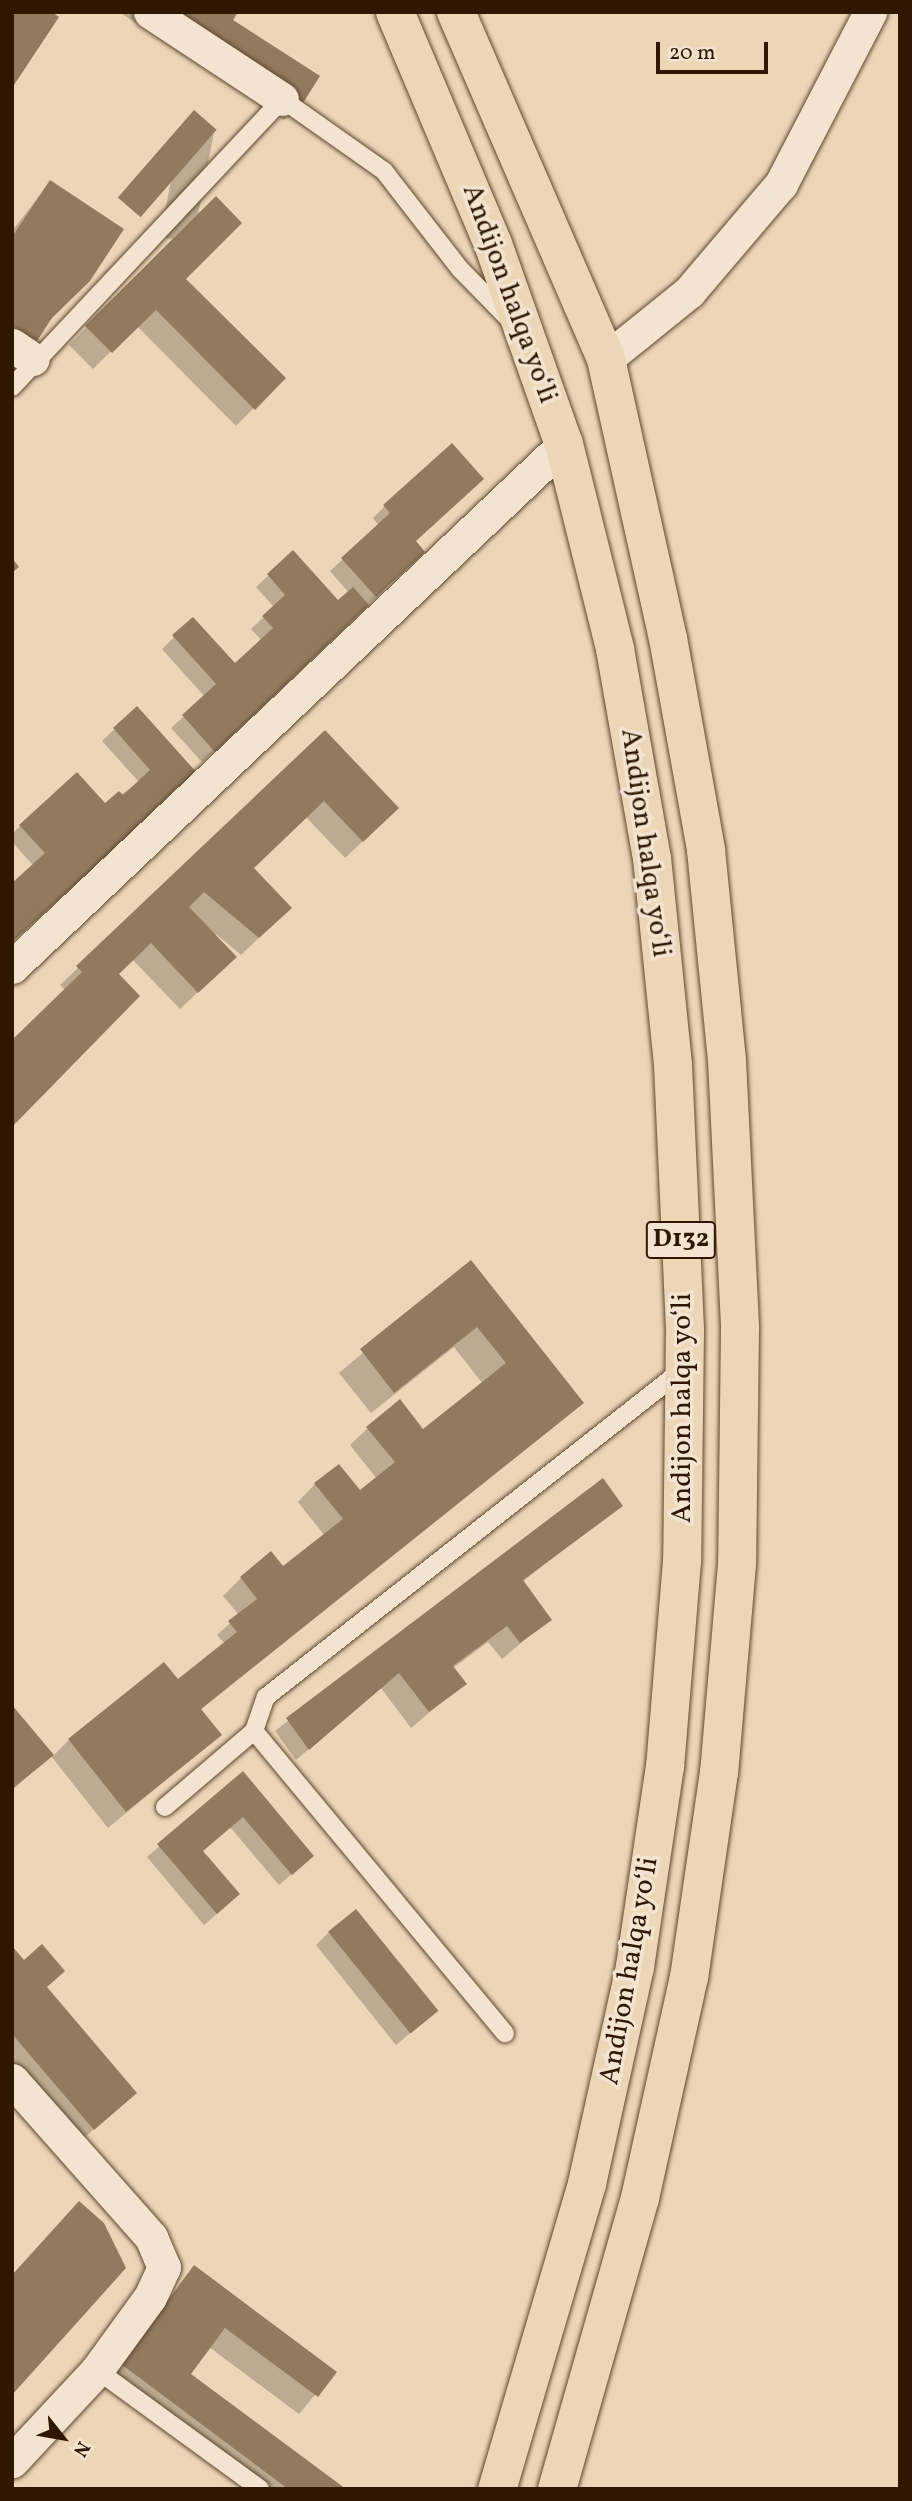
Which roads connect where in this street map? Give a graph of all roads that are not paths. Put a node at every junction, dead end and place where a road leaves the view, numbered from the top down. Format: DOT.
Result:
graph roads {
  1 [pos="150,12"];
  2 [pos="395,12"];
  3 [pos="456,12"];
  4 [pos="870,12"];
  5 [pos="282,99"];
  6 [pos="526,336"];
  7 [pos="23,352"];
  8 [pos="606,359"];
  9 [pos="12,387"];
  10 [pos="564,443"];
  11 [pos="12,967"];
  12 [pos="685,1368"];
  13 [pos="254,1731"];
  14 [pos="165,1807"];
  15 [pos="505,2033"];
  16 [pos="12,2080"];
  17 [pos="97,2370"];
  18 [pos="12,2460"];
  19 [pos="260,2489"];
  20 [pos="496,2489"];
  21 [pos="558,2489"];
  1 -- 5 [label="street"];
  2 -- 6 [label="highway, Andijon halqa yo‘li / D132"];
  3 -- 8 [label="highway, Andijon halqa yo‘li / D132"];
  4 -- 8 [label="street"];
  5 -- 6 [label="lane"];
  5 -- 7 [label="lane"];
  6 -- 10 [label="highway, Andijon halqa yo‘li / D132"];
  7 -- 9 [label="lane"];
  8 -- 21 [label="highway, Andijon halqa yo‘li / D132"];
  10 -- 11 [label="street"];
  10 -- 12 [label="highway, Andijon halqa yo‘li / D132"];
  12 -- 13 [label="lane"];
  12 -- 20 [label="highway, Andijon halqa yo‘li / D132"];
  13 -- 14 [label="lane"];
  13 -- 15 [label="lane"];
  16 -- 17 [label="street"];
  17 -- 18 [label="street"];
  17 -- 19 [label="lane"];
}
